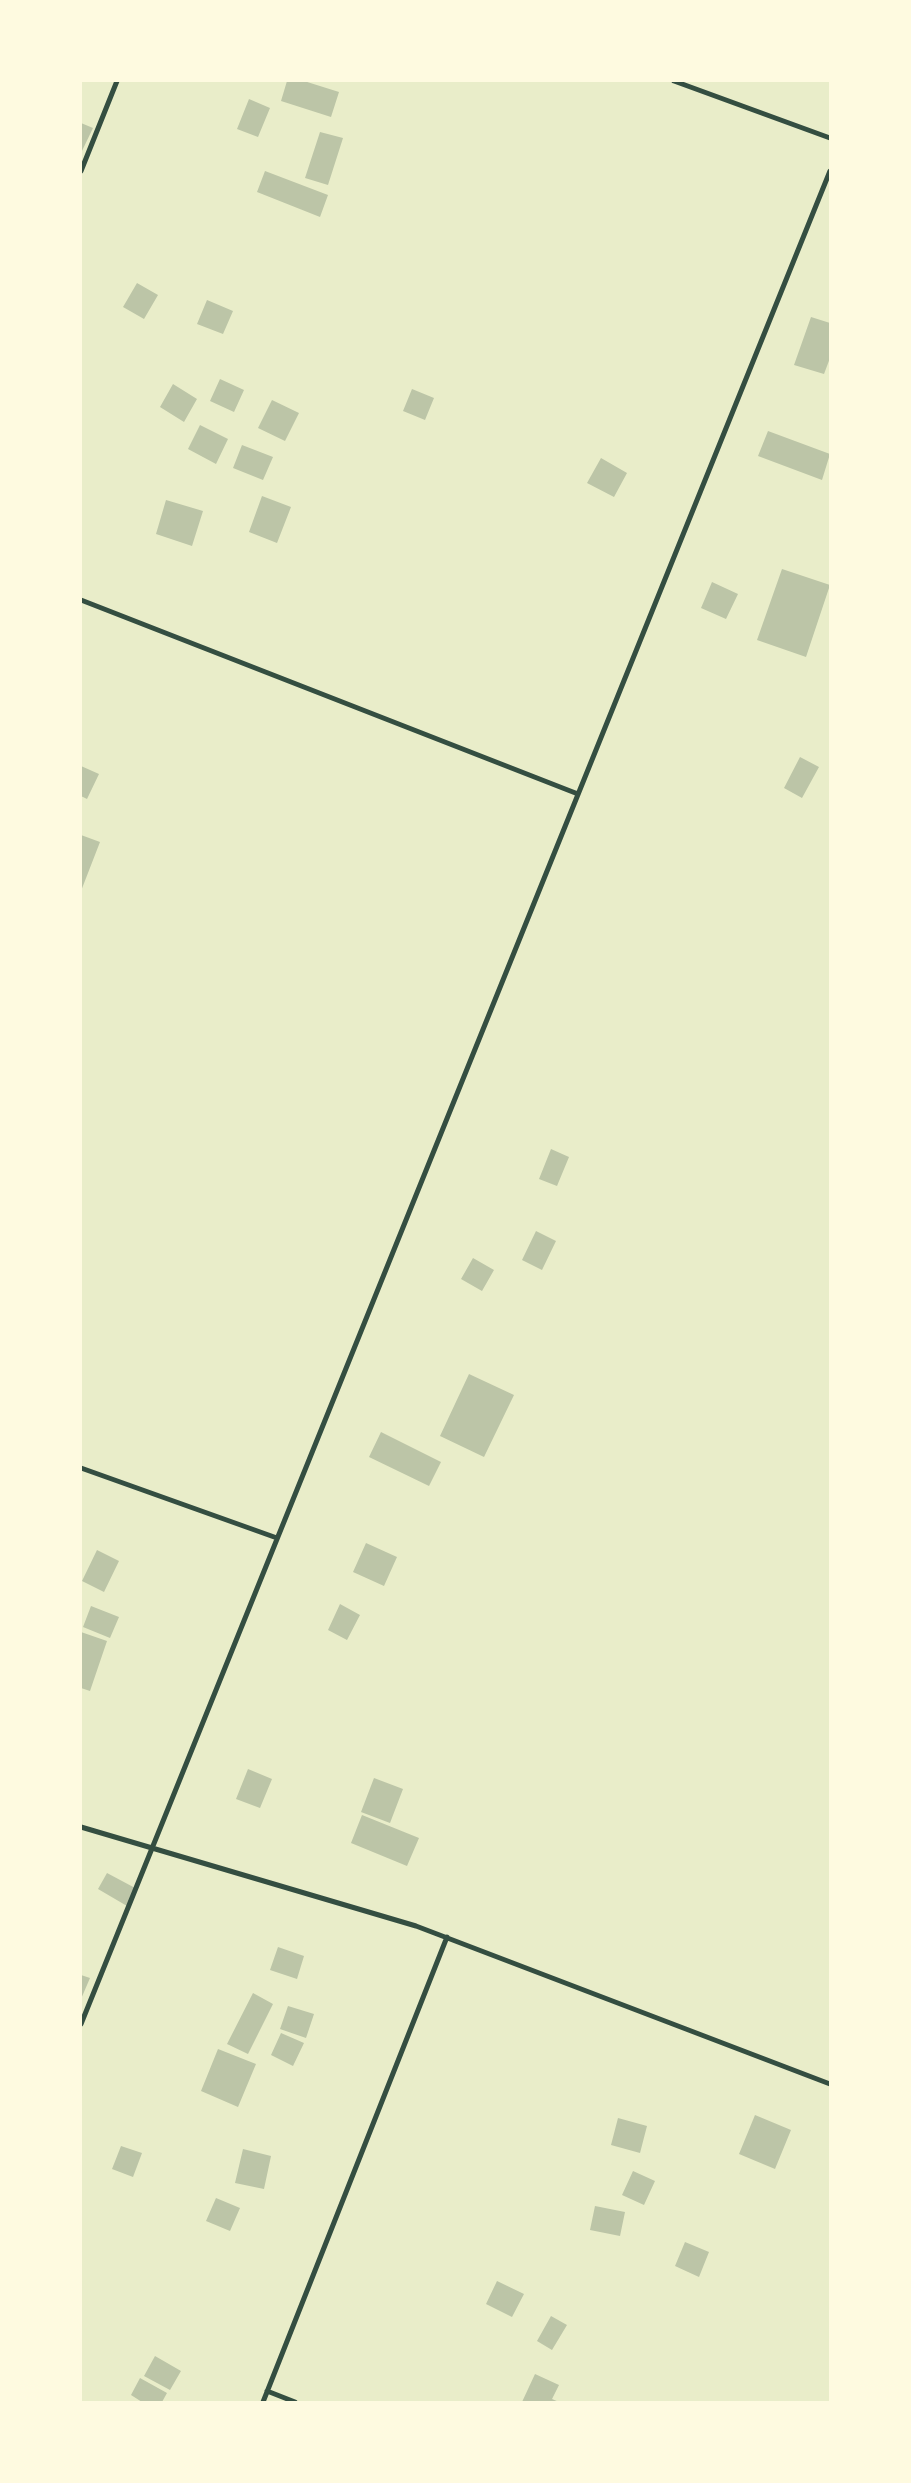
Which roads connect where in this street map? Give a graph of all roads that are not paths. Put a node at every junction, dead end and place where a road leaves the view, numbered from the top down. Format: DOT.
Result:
graph roads {
  1 [pos="117,81"];
  2 [pos="674,81"];
  3 [pos="830,138"];
  4 [pos="81,171"];
  5 [pos="830,171"];
  6 [pos="81,600"];
  7 [pos="578,794"];
  8 [pos="81,1468"];
  9 [pos="277,1538"];
  10 [pos="81,1827"];
  11 [pos="152,1848"];
  12 [pos="447,1937"];
  13 [pos="81,2024"];
  14 [pos="830,2084"];
  15 [pos="267,2391"];
  16 [pos="263,2402"];
  17 [pos="295,2402"];
  1 -- 4 [label="street"];
  2 -- 3 [label="street"];
  5 -- 7 [label="street"];
  6 -- 7 [label="street"];
  7 -- 9 [label="street"];
  8 -- 9 [label="street"];
  9 -- 11 [label="street"];
  10 -- 11 [label="street"];
  11 -- 12 [label="street"];
  11 -- 13 [label="street"];
  12 -- 14 [label="street"];
  12 -- 15 [label="street"];
  15 -- 16 [label="street"];
  15 -- 17 [label="street"];
}
